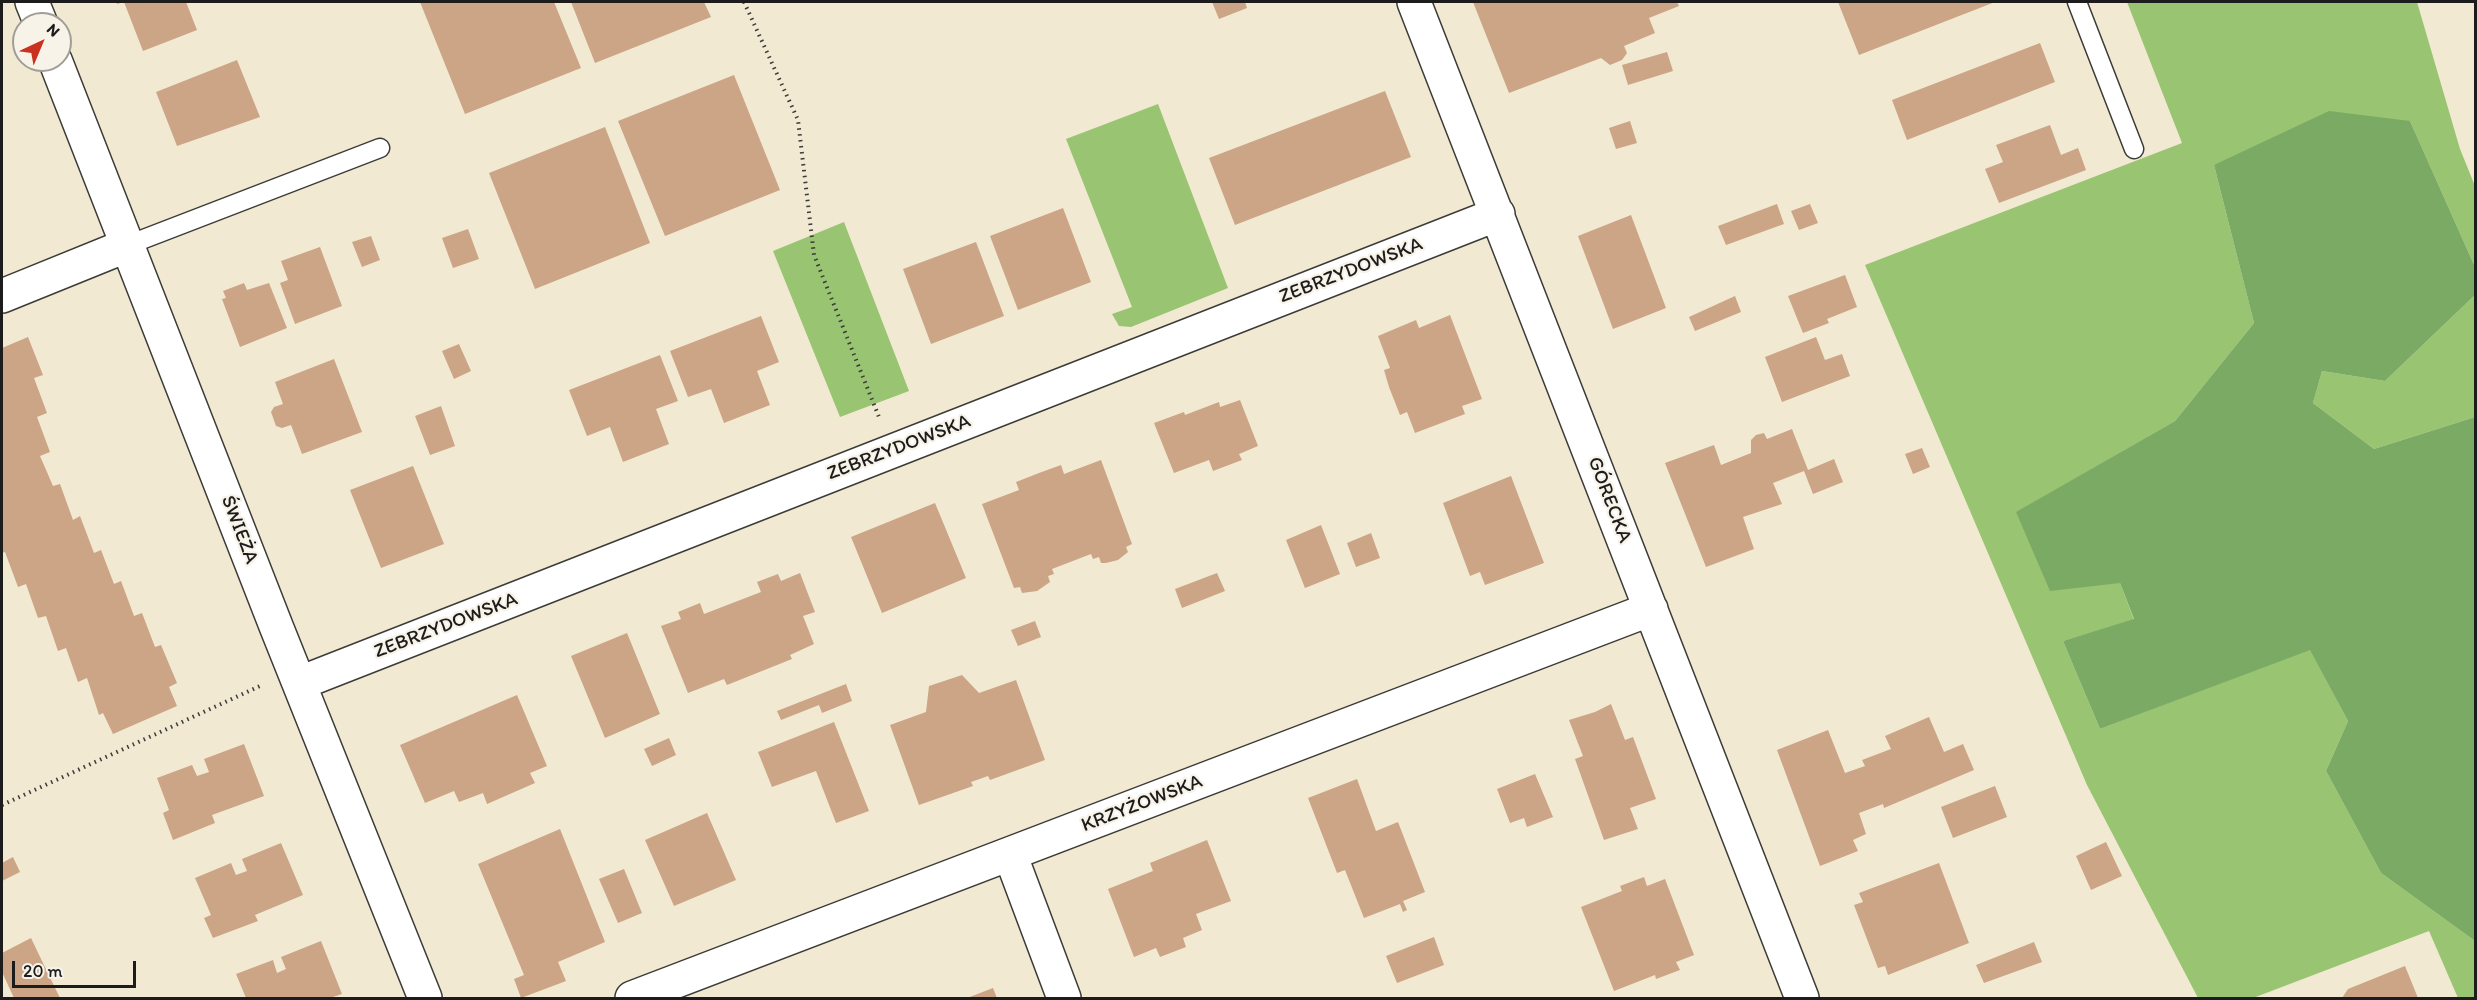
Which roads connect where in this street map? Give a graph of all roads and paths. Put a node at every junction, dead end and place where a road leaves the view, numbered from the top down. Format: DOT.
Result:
graph roads {
  1 [pos="744,2"];
  2 [pos="1414,2"];
  3 [pos="2077,2"];
  4 [pos="60,72"];
  5 [pos="380,148"];
  6 [pos="2134,149"];
  7 [pos="1498,214"];
  8 [pos="128,245"];
  9 [pos="2,296"];
  10 [pos="892,451"];
  11 [pos="1652,609"];
  12 [pos="300,683"];
  13 [pos="2,805"];
  14 [pos="1010,854"];
  15 [pos="425,999"];
  16 [pos="632,999"];
  17 [pos="1064,999"];
  18 [pos="1802,999"];
  1 -- 10 [label="path"];
  2 -- 7 [label="street, GÓRECKA"];
  3 -- 6 [label="lane"];
  4 -- 8 [label="street, ŚWIEŻA"];
  5 -- 8 [label="lane"];
  7 -- 10 [label="street, ZEBRZYDOWSKA"];
  7 -- 11 [label="street, GÓRECKA"];
  8 -- 9 [label="street"];
  8 -- 12 [label="street, ŚWIEŻA"];
  10 -- 12 [label="street, ZEBRZYDOWSKA"];
  11 -- 14 [label="street, KRZYŻOWSKA"];
  11 -- 18 [label="street, GÓRECKA"];
  12 -- 13 [label="path"];
  12 -- 15 [label="street, ŚWIEŻA"];
  14 -- 16 [label="street, KRZYŻOWSKA"];
  14 -- 17 [label="street"];
}
